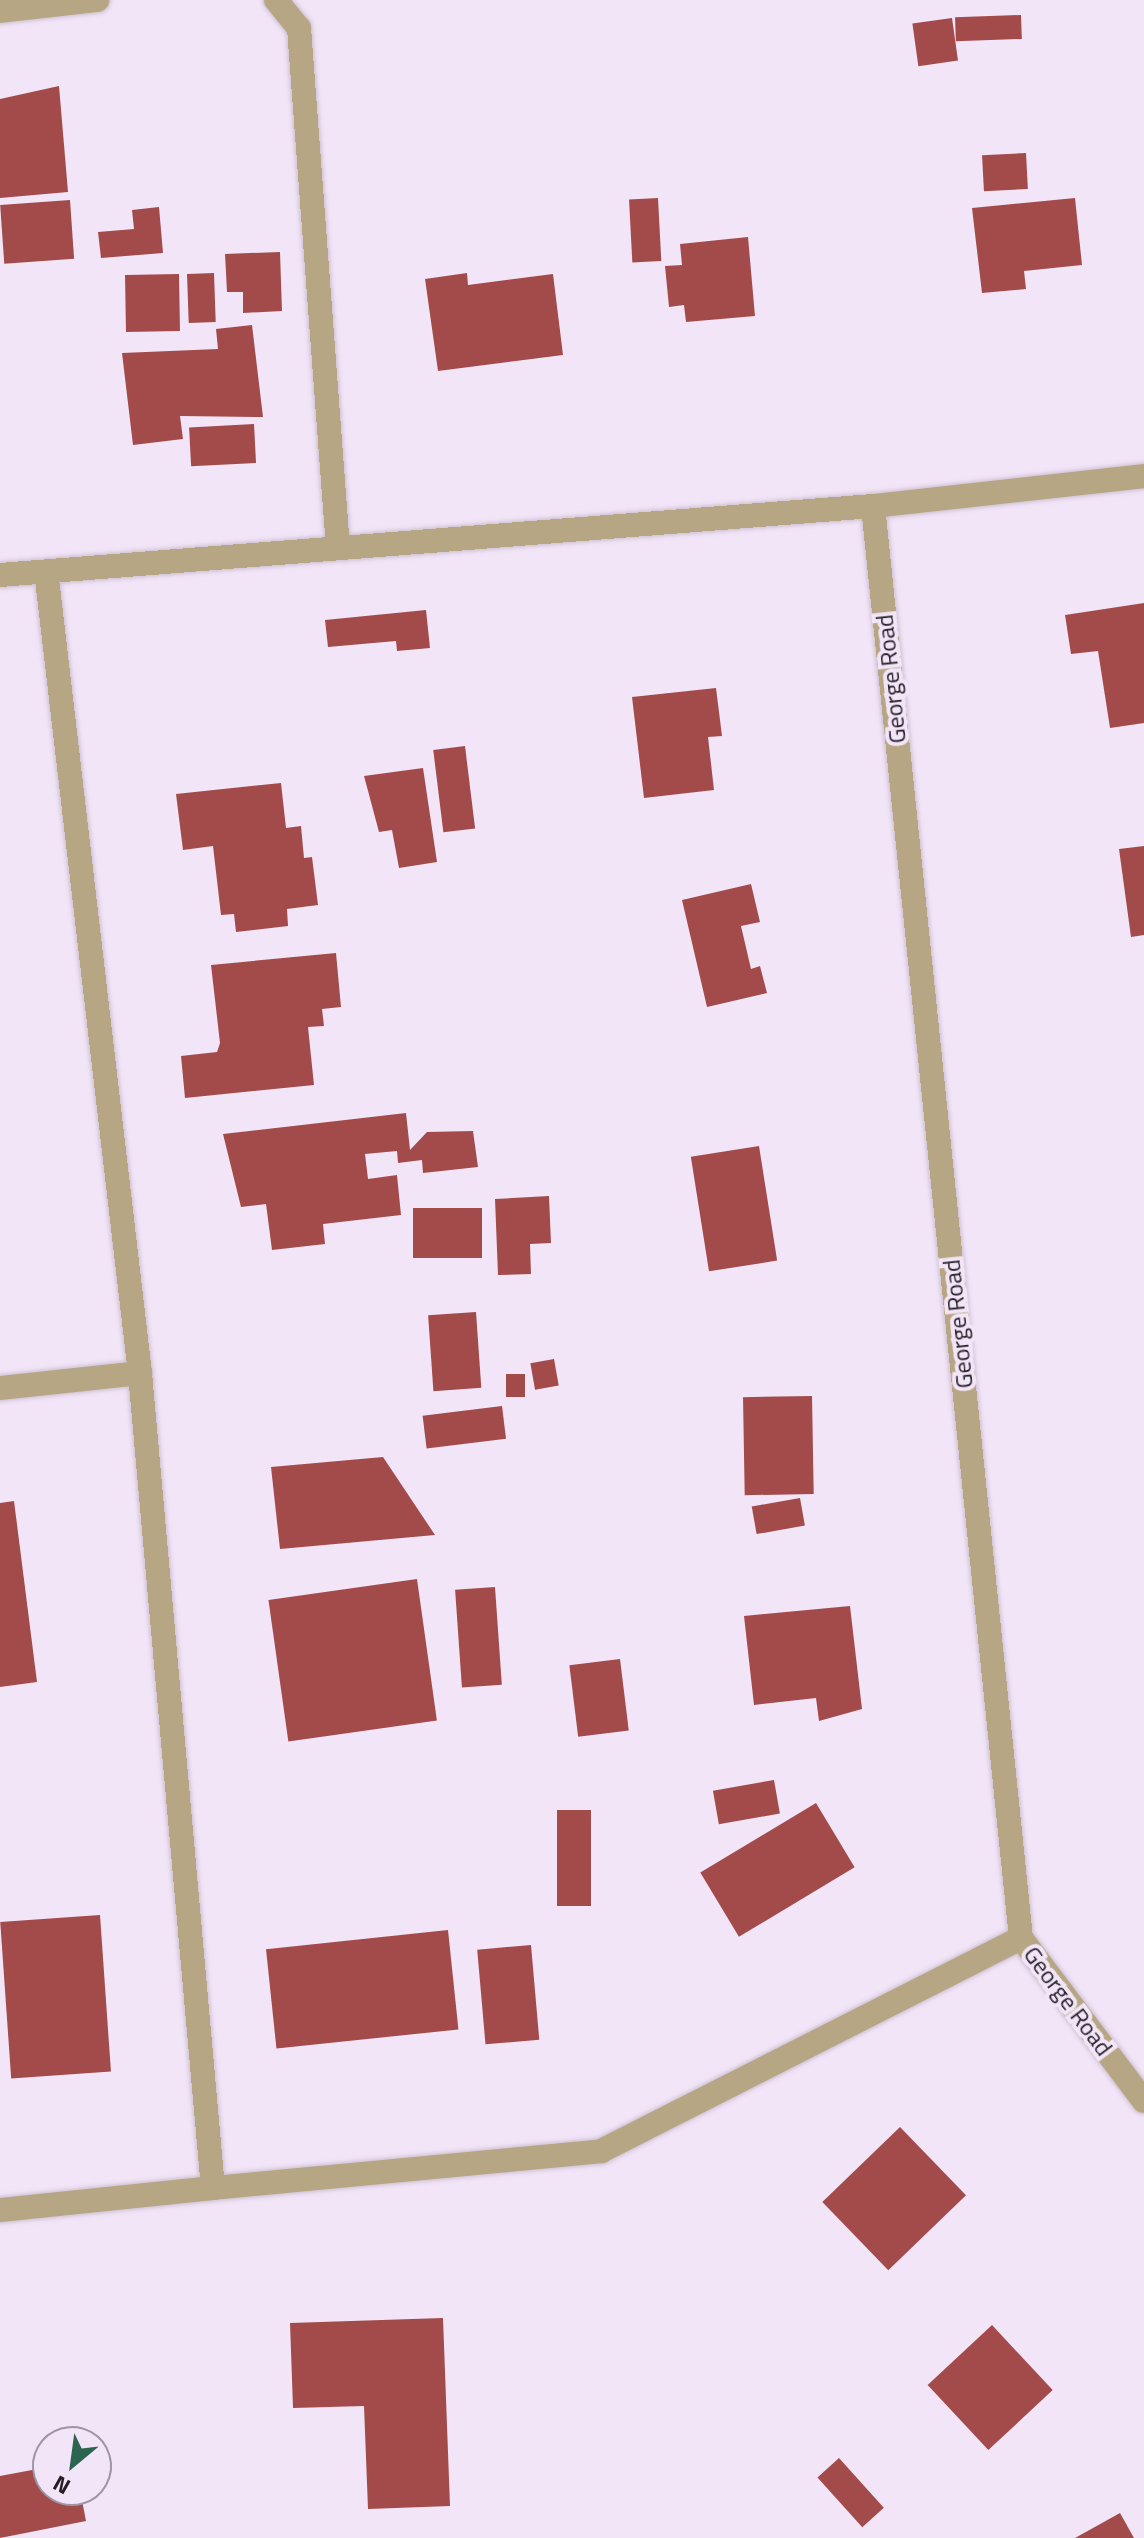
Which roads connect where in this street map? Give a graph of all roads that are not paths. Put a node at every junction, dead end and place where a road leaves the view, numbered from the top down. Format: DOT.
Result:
graph roads {
  1 [pos="97,0"];
  2 [pos="276,0"];
  3 [pos="0,11"];
  4 [pos="1144,476"];
  5 [pos="873,506"];
  6 [pos="338,548"];
  7 [pos="46,571"];
  8 [pos="0,575"];
  9 [pos="140,1373"];
  10 [pos="0,1388"];
  11 [pos="1021,1938"];
  12 [pos="1144,2101"];
  13 [pos="213,2188"];
  14 [pos="0,2210"];
  1 -- 3 [label="street"];
  2 -- 6 [label="street"];
  4 -- 5 [label="street"];
  5 -- 6 [label="street"];
  5 -- 11 [label="street, George Road"];
  6 -- 7 [label="street"];
  7 -- 8 [label="street"];
  7 -- 9 [label="street"];
  9 -- 10 [label="street"];
  9 -- 13 [label="street"];
  11 -- 12 [label="street, George Road"];
  11 -- 13 [label="street"];
  13 -- 14 [label="street"];
}
